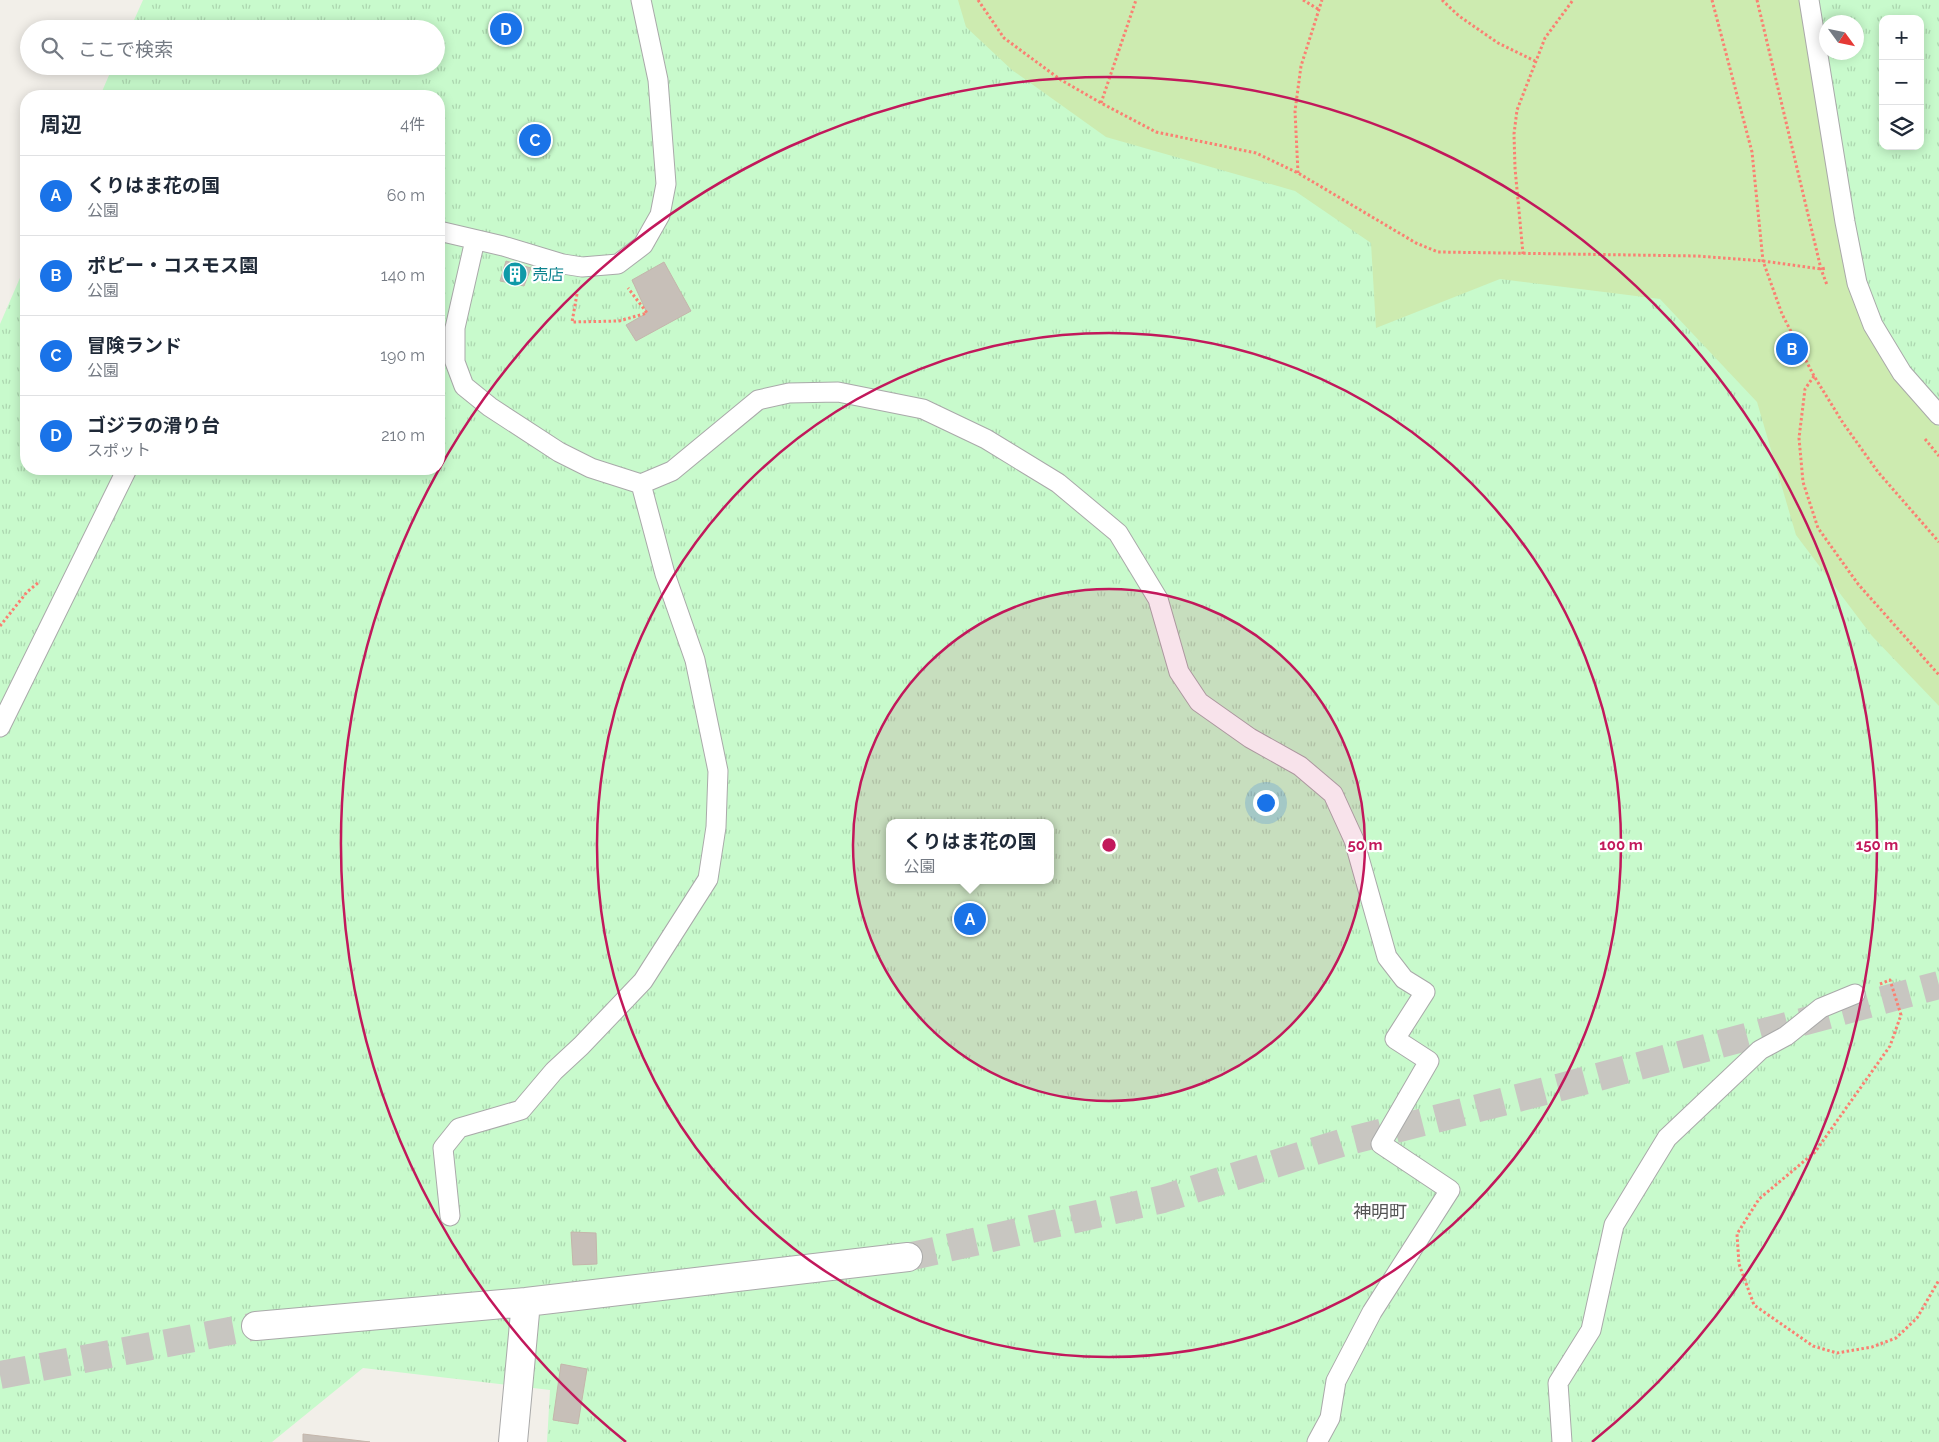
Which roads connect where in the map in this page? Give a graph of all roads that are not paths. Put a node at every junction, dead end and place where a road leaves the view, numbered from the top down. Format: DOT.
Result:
graph roads {
  1 [pos="641,0"];
  2 [pos="1810,0"];
  3 [pos="445,233"];
  4 [pos="475,240"];
  5 [pos="1939,416"];
  6 [pos="123,475"];
  7 [pos="641,484"];
  8 [pos="0,727"];
  9 [pos="1855,994"];
  10 [pos="450,1216"];
  11 [pos="908,1257"];
  12 [pos="526,1302"];
  13 [pos="256,1326"];
  14 [pos="513,1442"];
  15 [pos="1316,1442"];
  16 [pos="1562,1442"];
  1 -- 4 [label="lane"];
  2 -- 5 [label="lane"];
  3 -- 4 [label="lane"];
  4 -- 7 [label="lane"];
  6 -- 8 [label="lane"];
  7 -- 10 [label="lane"];
  7 -- 15 [label="lane"];
  9 -- 16 [label="lane"];
  11 -- 12 [label="street"];
  12 -- 13 [label="street"];
  12 -- 14 [label="street"];
}
